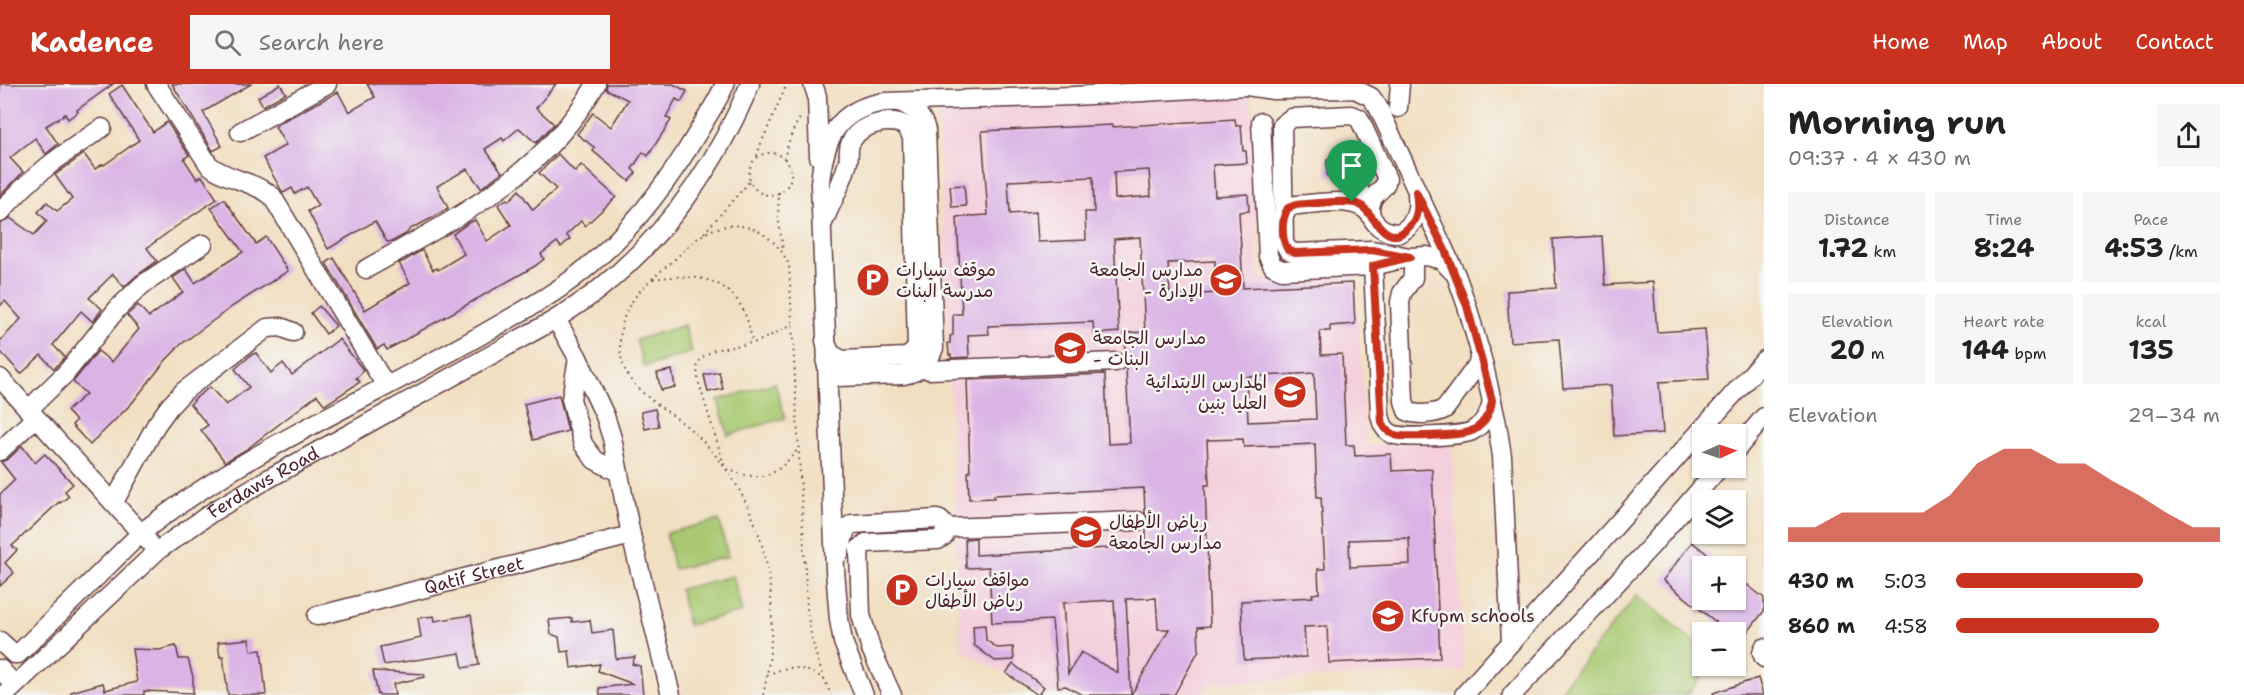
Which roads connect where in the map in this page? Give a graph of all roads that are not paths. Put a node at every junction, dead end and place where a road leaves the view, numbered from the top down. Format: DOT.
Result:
graph roads {
  1 [pos="156,84"];
  2 [pos="327,84"];
  3 [pos="596,84"];
  4 [pos="724,84"];
  5 [pos="750,84"];
  6 [pos="813,84"];
  7 [pos="1400,84"];
  8 [pos="1252,85"];
  9 [pos="899,102"];
  10 [pos="1398,108"];
  11 [pos="1261,122"];
  12 [pos="102,128"];
  13 [pos="240,132"];
  14 [pos="820,183"];
  15 [pos="1352,184"];
  16 [pos="1416,192"];
  17 [pos="1352,202"];
  18 [pos="0,213"];
  19 [pos="1370,214"];
  20 [pos="1283,218"];
  21 [pos="820,229"];
  22 [pos="203,244"];
  23 [pos="1411,257"];
  24 [pos="1373,266"];
  25 [pos="366,268"];
  26 [pos="1456,275"];
  27 [pos="556,319"];
  28 [pos="293,332"];
  29 [pos="825,341"];
  30 [pos="1480,350"];
  31 [pos="579,358"];
  32 [pos="1764,360"];
  33 [pos="1116,362"];
  34 [pos="826,363"];
  35 [pos="923,367"];
  36 [pos="0,378"];
  37 [pos="386,386"];
  38 [pos="1492,400"];
  39 [pos="31,414"];
  40 [pos="1764,417"];
  41 [pos="1746,438"];
  42 [pos="0,451"];
  43 [pos="618,472"];
  44 [pos="1710,478"];
  45 [pos="114,502"];
  46 [pos="1138,521"];
  47 [pos="946,528"];
  48 [pos="141,533"];
  49 [pos="632,536"];
  50 [pos="157,551"];
  51 [pos="835,570"];
  52 [pos="317,616"];
  53 [pos="0,641"];
  54 [pos="1510,642"];
  55 [pos="1764,648"];
  56 [pos="1764,658"];
  57 [pos="0,669"];
  58 [pos="10,690"];
  59 [pos="671,695"];
  60 [pos="864,695"];
  61 [pos="892,695"];
  62 [pos="1464,695"];
  63 [pos="1512,695"];
  1 -- 37 [label="street"];
  2 -- 13 [label="street"];
  3 -- 25 [label="street"];
  4 -- 37 [label="street"];
  5 -- 27 [label="street, Ferdaws Road"];
  6 -- 14 [label="street"];
  7 -- 10 [label="street"];
  8 -- 9 [label="street"];
  8 -- 16 [label="street"];
  9 -- 14 [label="street"];
  9 -- 35 [label="street"];
  11 -- 24 [label="street"];
  12 -- 18 [label="street"];
  14 -- 21 [label="street"];
  15 -- 17 [label="street"];
  16 -- 19 [label="street"];
  16 -- 26 [label="street"];
  17 -- 19 [label="street"];
  17 -- 20 [label="street"];
  19 -- 20 [label="street"];
  20 -- 23 [label="street"];
  21 -- 29 [label="street"];
  21 -- 29 [label="street"];
  22 -- 39 [label="street"];
  23 -- 24 [label="street"];
  23 -- 26 [label="street"];
  23 -- 30 [label="street"];
  24 -- 38 [label="street"];
  26 -- 30 [label="street"];
  27 -- 31 [label="street"];
  27 -- 50 [label="street, Ferdaws Road"];
  28 -- 45 [label="street"];
  29 -- 34 [label="street"];
  30 -- 38 [label="street"];
  31 -- 43 [label="street"];
  31 -- 43 [label="street"];
  32 -- 54 [label="street"];
  33 -- 35 [label="street"];
  34 -- 35 [label="street"];
  34 -- 51 [label="street"];
  36 -- 39 [label="street"];
  37 -- 48 [label="street"];
  38 -- 54 [label="street"];
  39 -- 42 [label="street"];
  39 -- 45 [label="street"];
  40 -- 41 [label="street"];
  43 -- 49 [label="street"];
  44 -- 63 [label="street"];
  45 -- 48 [label="street"];
  46 -- 47 [label="street"];
  47 -- 51 [label="street"];
  47 -- 61 [label="street"];
  48 -- 50 [label="street"];
  48 -- 53 [label="street"];
  49 -- 52 [label="street, Qatif Street"];
  49 -- 59 [label="street"];
  50 -- 58 [label="street, Ferdaws Road"];
  51 -- 60 [label="street"];
  54 -- 62 [label="street"];
  55 -- 56 [label="street"];
  57 -- 58 [label="street"];
}
